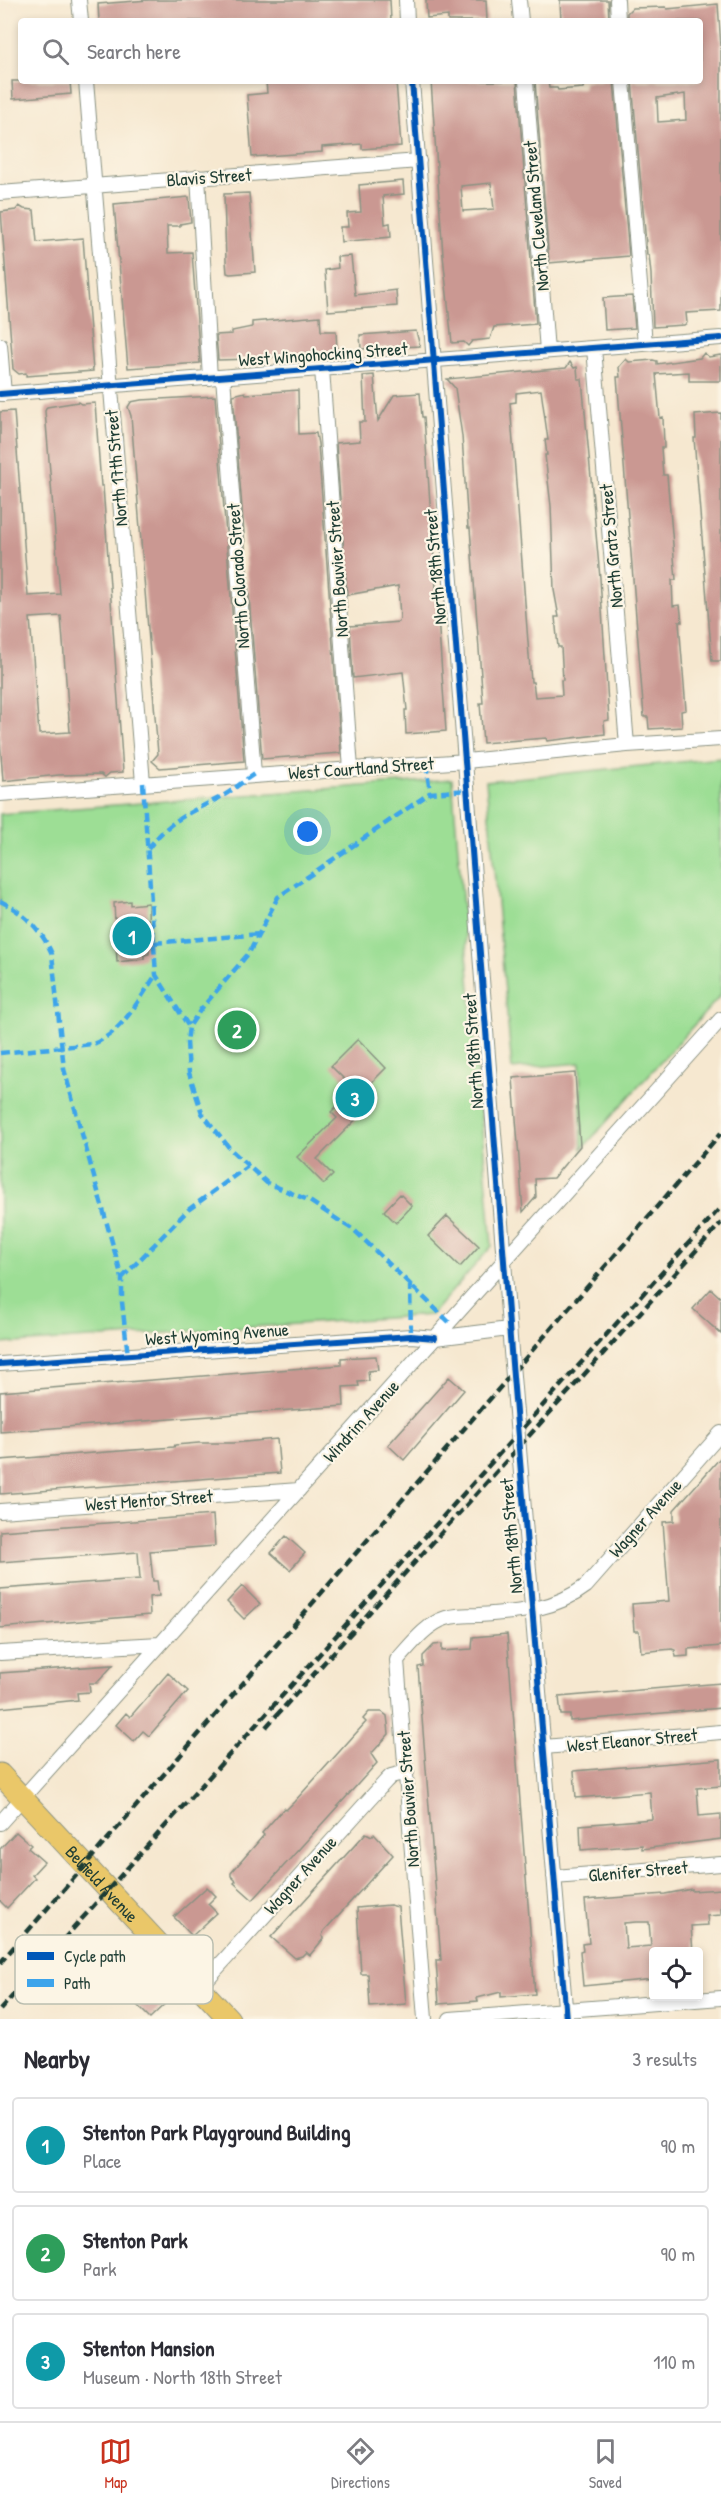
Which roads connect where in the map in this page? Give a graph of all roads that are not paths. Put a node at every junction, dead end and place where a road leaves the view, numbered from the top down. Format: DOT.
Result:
graph roads {
  1 [pos="80,0"];
  2 [pos="406,0"];
  3 [pos="519,0"];
  4 [pos="616,0"];
  5 [pos="81,18"];
  6 [pos="407,18"];
  7 [pos="521,18"];
  8 [pos="618,18"];
  9 [pos="86,84"];
  10 [pos="412,84"];
  11 [pos="526,84"];
  12 [pos="623,84"];
  13 [pos="419,161"];
  14 [pos="198,177"];
  15 [pos="94,186"];
  16 [pos="0,193"];
  17 [pos="721,338"];
  18 [pos="645,344"];
  19 [pos="0,345"];
  20 [pos="594,348"];
  21 [pos="547,351"];
  22 [pos="433,360"];
  23 [pos="322,369"];
  24 [pos="217,377"];
  25 [pos="110,385"];
  26 [pos="2,394"];
  27 [pos="721,739"];
  28 [pos="627,745"];
  29 [pos="466,761"];
  30 [pos="351,769"];
  31 [pos="254,774"];
  32 [pos="143,783"];
  33 [pos="0,794"];
  34 [pos="721,1019"];
  35 [pos="504,1261"];
  36 [pos="509,1329"];
  37 [pos="435,1338"];
  38 [pos="0,1364"];
  39 [pos="721,1433"];
  40 [pos="299,1490"];
  41 [pos="0,1511"];
  42 [pos="532,1611"];
  43 [pos="461,1616"];
  44 [pos="160,1644"];
  45 [pos="0,1653"];
  46 [pos="721,1732"];
  47 [pos="544,1747"];
  48 [pos="407,1772"];
  49 [pos="0,1774"];
  50 [pos="22,1798"];
  51 [pos="0,1823"];
  52 [pos="721,1864"];
  53 [pos="555,1877"];
  54 [pos="148,1935"];
  55 [pos="213,1973"];
  56 [pos="721,1998"];
  57 [pos="213,2001"];
  58 [pos="566,2015"];
  59 [pos="229,2019"];
  60 [pos="426,2019"];
  61 [pos="450,2019"];
  1 -- 5 [label="street"];
  2 -- 6 [label="street"];
  3 -- 7 [label="street"];
  4 -- 8 [label="street"];
  9 -- 15 [label="street, North 17th Street"];
  10 -- 13 [label="street, North 18th Street"];
  11 -- 21 [label="street, North Cleveland Street"];
  12 -- 18 [label="street"];
  13 -- 14 [label="street, Blavis Street"];
  13 -- 22 [label="street, North 18th Street"];
  14 -- 15 [label="street, Blavis Street"];
  14 -- 24 [label="street, North Colorado Street"];
  15 -- 16 [label="street, Blavis Street"];
  15 -- 25 [label="street, North 17th Street"];
  17 -- 18 [label="street, West Wingohocking Street"];
  18 -- 20 [label="street, West Wingohocking Street"];
  19 -- 26 [label="street"];
  20 -- 21 [label="street, West Wingohocking Street"];
  20 -- 28 [label="street, North Gratz Street"];
  21 -- 22 [label="street, West Wingohocking Street"];
  22 -- 23 [label="street, West Wingohocking Street"];
  22 -- 29 [label="street, North 18th Street"];
  23 -- 24 [label="street, West Wingohocking Street"];
  23 -- 30 [label="street, North Bouvier Street"];
  24 -- 25 [label="street, West Wingohocking Street"];
  24 -- 31 [label="street, North Colorado Street"];
  25 -- 26 [label="street, West Wingohocking Street"];
  25 -- 32 [label="street, North 17th Street"];
  27 -- 28 [label="street, West Courtland Street"];
  28 -- 29 [label="street, West Courtland Street"];
  29 -- 30 [label="street, West Courtland Street"];
  29 -- 35 [label="street, North 18th Street"];
  30 -- 31 [label="street, West Courtland Street"];
  31 -- 32 [label="street, West Courtland Street"];
  32 -- 33 [label="street, West Courtland Street"];
  34 -- 35 [label="street, Windrim Avenue"];
  35 -- 36 [label="street, North 18th Street"];
  35 -- 37 [label="street, Windrim Avenue"];
  36 -- 37 [label="street, West Wyoming Avenue"];
  36 -- 42 [label="street, North 18th Street"];
  37 -- 38 [label="street, West Wyoming Avenue"];
  37 -- 40 [label="street, Windrim Avenue"];
  39 -- 42 [label="street, Wagner Avenue"];
  40 -- 41 [label="street, West Mentor Street"];
  40 -- 44 [label="street, Windrim Avenue"];
  42 -- 43 [label="street, Wagner Avenue"];
  42 -- 47 [label="street, North 18th Street"];
  43 -- 48 [label="street, North Bouvier Street"];
  44 -- 45 [label="street"];
  44 -- 50 [label="street, Windrim Avenue"];
  46 -- 47 [label="street, West Eleanor Street"];
  47 -- 53 [label="street, North 18th Street"];
  48 -- 55 [label="street, Wagner Avenue"];
  48 -- 60 [label="street, North Bouvier Street"];
  49 -- 50 [label="main road, Belfield Avenue"];
  50 -- 51 [label="street, Windrim Avenue"];
  50 -- 54 [label="main road, Belfield Avenue"];
  52 -- 53 [label="street, Glenifer Street"];
  53 -- 58 [label="street, North 18th Street"];
  56 -- 58 [label="street"];
  57 -- 59 [label="main road, Belfield Avenue"];
  58 -- 61 [label="street"];
}
